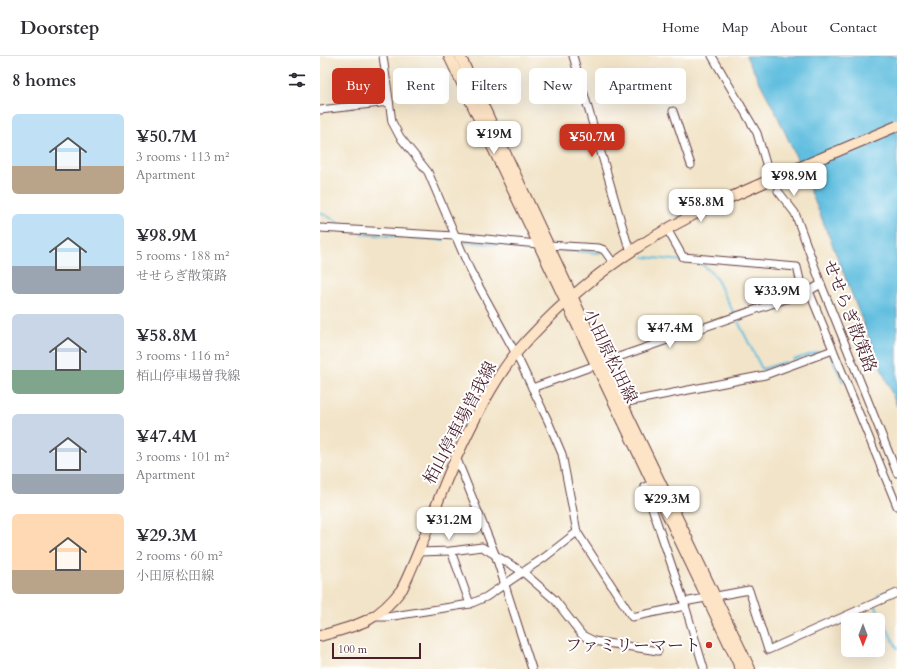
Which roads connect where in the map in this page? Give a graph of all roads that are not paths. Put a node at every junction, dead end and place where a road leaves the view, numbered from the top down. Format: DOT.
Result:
graph roads {
  1 [pos="383,56"];
  2 [pos="449,56"];
  3 [pos="460,56"];
  4 [pos="574,56"];
  5 [pos="712,56"];
  6 [pos="388,102"];
  7 [pos="320,110"];
  8 [pos="673,111"];
  9 [pos="897,126"];
  10 [pos="691,165"];
  11 [pos="767,178"];
  12 [pos="778,191"];
  13 [pos="320,228"];
  14 [pos="667,229"];
  15 [pos="454,236"];
  16 [pos="543,244"];
  17 [pos="631,252"];
  18 [pos="616,263"];
  19 [pos="820,284"];
  20 [pos="809,291"];
  21 [pos="796,295"];
  22 [pos="570,300"];
  23 [pos="833,350"];
  24 [pos="516,354"];
  25 [pos="600,363"];
  26 [pos="532,388"];
  27 [pos="622,403"];
  28 [pos="456,457"];
  29 [pos="897,473"];
  30 [pos="653,484"];
  31 [pos="897,506"];
  32 [pos="578,532"];
  33 [pos="451,551"];
  34 [pos="418,552"];
  35 [pos="495,554"];
  36 [pos="523,572"];
  37 [pos="504,585"];
  38 [pos="897,592"];
  39 [pos="711,597"];
  40 [pos="470,604"];
  41 [pos="685,604"];
  42 [pos="375,617"];
  43 [pos="320,636"];
  44 [pos="658,651"];
  45 [pos="532,669"];
  46 [pos="704,669"];
  47 [pos="741,669"];
  48 [pos="750,669"];
  1 -- 6 [label="street"];
  2 -- 16 [label="main road, 小田原松田線"];
  3 -- 16 [label="main road, 小田原松田線"];
  4 -- 17 [label="street"];
  5 -- 11 [label="street"];
  6 -- 7 [label="street"];
  6 -- 15 [label="street"];
  8 -- 10 [label="street"];
  9 -- 11 [label="main road, 栢山停車場曽我線, bridge"];
  11 -- 14 [label="main road, 栢山停車場曽我線"];
  12 -- 19 [label="street, せせらぎ散策路"];
  13 -- 15 [label="street"];
  14 -- 17 [label="main road, 栢山停車場曽我線"];
  14 -- 21 [label="street"];
  15 -- 16 [label="street"];
  15 -- 24 [label="street"];
  16 -- 18 [label="street"];
  16 -- 22 [label="main road, 小田原松田線"];
  17 -- 18 [label="main road, 栢山停車場曽我線"];
  18 -- 22 [label="main road, 栢山停車場曽我線"];
  19 -- 20 [label="street"];
  19 -- 29 [label="street, せせらぎ散策路"];
  20 -- 21 [label="street"];
  20 -- 23 [label="street"];
  21 -- 25 [label="street"];
  22 -- 24 [label="main road, 栢山停車場曽我線"];
  22 -- 25 [label="main road, 小田原松田線"];
  23 -- 27 [label="street"];
  23 -- 31 [label="street"];
  24 -- 26 [label="street"];
  24 -- 28 [label="main road, 栢山停車場曽我線"];
  25 -- 26 [label="street"];
  25 -- 27 [label="main road, 小田原松田線"];
  25 -- 30 [label="main road, 小田原松田線"];
  26 -- 32 [label="street"];
  27 -- 39 [label="main road, 小田原松田線"];
  28 -- 34 [label="main road, 栢山停車場曽我線"];
  28 -- 35 [label="street"];
  30 -- 39 [label="main road, 小田原松田線"];
  30 -- 41 [label="street"];
  32 -- 36 [label="street"];
  32 -- 41 [label="street"];
  33 -- 34 [label="street"];
  33 -- 35 [label="street"];
  33 -- 40 [label="street"];
  34 -- 42 [label="main road, 栢山停車場曽我線"];
  35 -- 36 [label="street"];
  35 -- 37 [label="street"];
  36 -- 37 [label="street"];
  36 -- 44 [label="street"];
  37 -- 40 [label="street"];
  37 -- 45 [label="street"];
  38 -- 39 [label="street"];
  39 -- 41 [label="street"];
  39 -- 47 [label="main road, 小田原松田線"];
  39 -- 48 [label="main road, 小田原松田線"];
  40 -- 42 [label="street"];
  41 -- 46 [label="street"];
  42 -- 43 [label="main road, 栢山停車場曽我線"];
}
